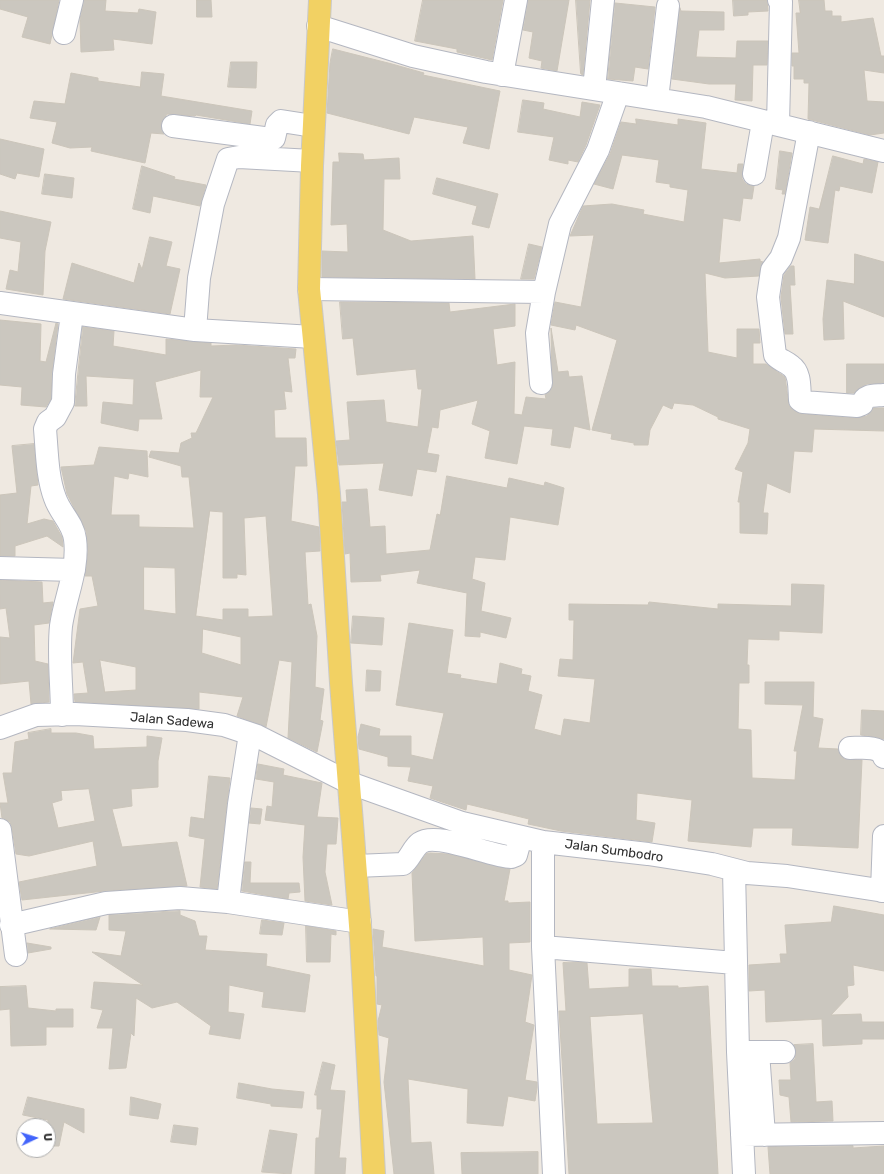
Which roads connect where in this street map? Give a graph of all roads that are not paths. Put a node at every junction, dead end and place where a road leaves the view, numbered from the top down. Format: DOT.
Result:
graph roads {
  1 [pos="72,0"];
  2 [pos="320,0"];
  3 [pos="516,0"];
  4 [pos="603,0"];
  5 [pos="779,0"];
  6 [pos="668,6"];
  7 [pos="318,26"];
  8 [pos="64,34"];
  9 [pos="502,75"];
  10 [pos="594,89"];
  11 [pos="618,92"];
  12 [pos="657,99"];
  13 [pos="770,123"];
  14 [pos="173,126"];
  15 [pos="313,126"];
  16 [pos="809,132"];
  17 [pos="884,151"];
  18 [pos="312,161"];
  19 [pos="754,174"];
  20 [pos="309,289"];
  21 [pos="544,292"];
  22 [pos="0,303"];
  23 [pos="72,314"];
  24 [pos="195,330"];
  25 [pos="314,337"];
  26 [pos="541,382"];
  27 [pos="884,395"];
  28 [pos="0,568"];
  29 [pos="74,570"];
  30 [pos="62,714"];
  31 [pos="0,728"];
  32 [pos="250,734"];
  33 [pos="850,748"];
  34 [pos="884,757"];
  35 [pos="343,779"];
  36 [pos="0,830"];
  37 [pos="521,836"];
  38 [pos="884,836"];
  39 [pos="543,842"];
  40 [pos="356,866"];
  41 [pos="734,870"];
  42 [pos="883,891"];
  43 [pos="228,902"];
  44 [pos="360,922"];
  45 [pos="11,926"];
  46 [pos="543,947"];
  47 [pos="16,955"];
  48 [pos="735,963"];
  49 [pos="748,1052"];
  50 [pos="784,1052"];
  51 [pos="884,1133"];
  52 [pos="742,1135"];
  53 [pos="764,1135"];
  54 [pos="374,1174"];
  55 [pos="554,1174"];
  56 [pos="744,1174"];
  1 -- 8 [label="street"];
  2 -- 7 [label="main road"];
  3 -- 9 [label="street"];
  4 -- 10 [label="street"];
  5 -- 13 [label="street"];
  6 -- 12 [label="street"];
  7 -- 9 [label="street"];
  7 -- 15 [label="main road"];
  9 -- 10 [label="street"];
  10 -- 11 [label="street"];
  11 -- 12 [label="street"];
  11 -- 21 [label="street"];
  12 -- 13 [label="street"];
  13 -- 16 [label="street"];
  13 -- 19 [label="street"];
  14 -- 15 [label="street"];
  15 -- 18 [label="main road"];
  16 -- 17 [label="street"];
  16 -- 27 [label="street"];
  18 -- 20 [label="main road"];
  18 -- 24 [label="street"];
  20 -- 21 [label="street"];
  20 -- 25 [label="main road"];
  21 -- 26 [label="street"];
  22 -- 23 [label="street"];
  23 -- 24 [label="street"];
  23 -- 29 [label="street"];
  24 -- 25 [label="street"];
  25 -- 35 [label="main road"];
  28 -- 29 [label="street"];
  29 -- 30 [label="street"];
  30 -- 31 [label="street, Jalan Sadewa"];
  30 -- 32 [label="street, Jalan Sadewa"];
  32 -- 35 [label="street, Jalan Sadewa"];
  32 -- 43 [label="street"];
  33 -- 34 [label="street"];
  35 -- 37 [label="street, Jalan Sumbodro"];
  35 -- 40 [label="main road"];
  36 -- 45 [label="street"];
  37 -- 39 [label="street, Jalan Sumbodro"];
  37 -- 40 [label="street"];
  38 -- 42 [label="street"];
  39 -- 41 [label="street, Jalan Sumbodro"];
  39 -- 46 [label="street"];
  40 -- 44 [label="main road"];
  41 -- 42 [label="street, Jalan Sumbodro"];
  41 -- 48 [label="street"];
  43 -- 44 [label="street"];
  43 -- 45 [label="street"];
  44 -- 54 [label="main road"];
  45 -- 47 [label="street"];
  46 -- 48 [label="street"];
  46 -- 55 [label="street"];
  48 -- 49 [label="street"];
  49 -- 50 [label="street"];
  49 -- 52 [label="street"];
  49 -- 53 [label="street"];
  51 -- 53 [label="street"];
  52 -- 53 [label="street"];
  52 -- 56 [label="street"];
}
